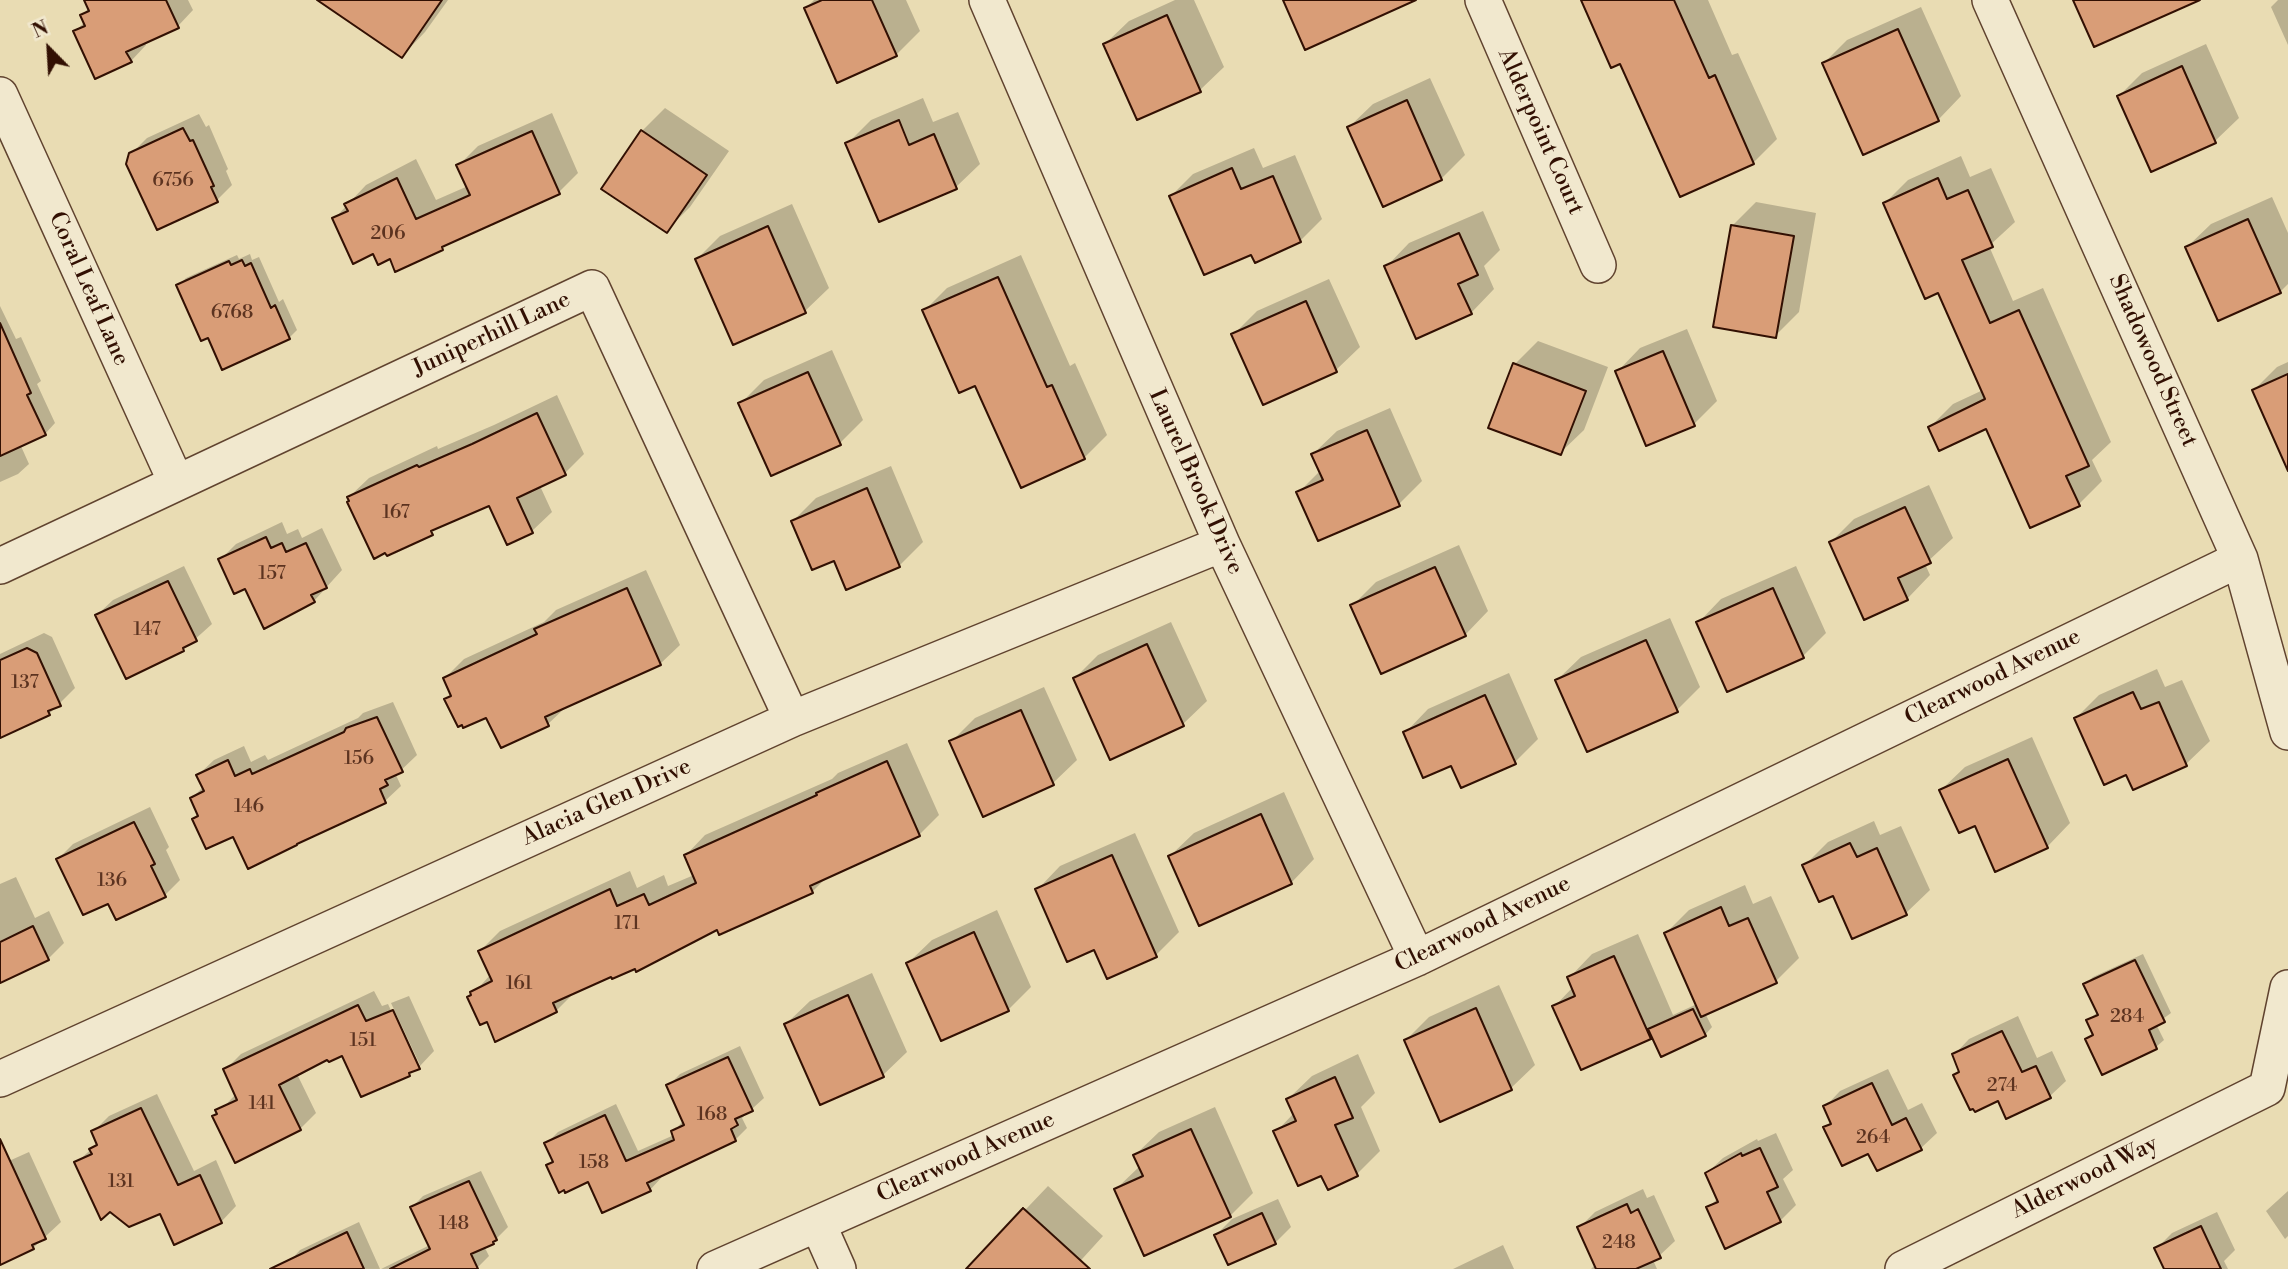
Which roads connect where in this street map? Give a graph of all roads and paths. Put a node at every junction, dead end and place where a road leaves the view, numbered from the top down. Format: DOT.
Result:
graph roads {
  1 [pos="987,0"];
  2 [pos="1483,0"];
  3 [pos="1990,0"];
  4 [pos="0,95"];
  5 [pos="1598,264"];
  6 [pos="176,482"];
  7 [pos="1222,544"];
  8 [pos="2240,559"];
  9 [pos="0,566"];
  10 [pos="792,719"];
  11 [pos="2288,732"];
  12 [pos="1417,958"];
  13 [pos="2288,988"];
  14 [pos="0,1079"];
  15 [pos="818,1224"];
  16 [pos="715,1269"];
  17 [pos="838,1269"];
  18 [pos="1903,1269"];
  1 -- 7 [label="street, Laurel Brook Drive"];
  2 -- 5 [label="street, Alderpoint Court"];
  3 -- 8 [label="street, Shadowood Street"];
  4 -- 6 [label="street, Coral Leaf Lane"];
  6 -- 9 [label="street, Juniperhill Lane"];
  6 -- 10 [label="street, Juniperhill Lane"];
  7 -- 10 [label="street, Alacia Glen Drive"];
  7 -- 12 [label="street, Laurel Brook Drive"];
  8 -- 11 [label="street, Shadowood Street"];
  8 -- 12 [label="street, Clearwood Avenue"];
  10 -- 14 [label="street, Alacia Glen Drive"];
  12 -- 15 [label="street, Clearwood Avenue"];
  13 -- 18 [label="street, Alderwood Way"];
  15 -- 16 [label="street, Clearwood Avenue"];
  15 -- 17 [label="street"];
}
